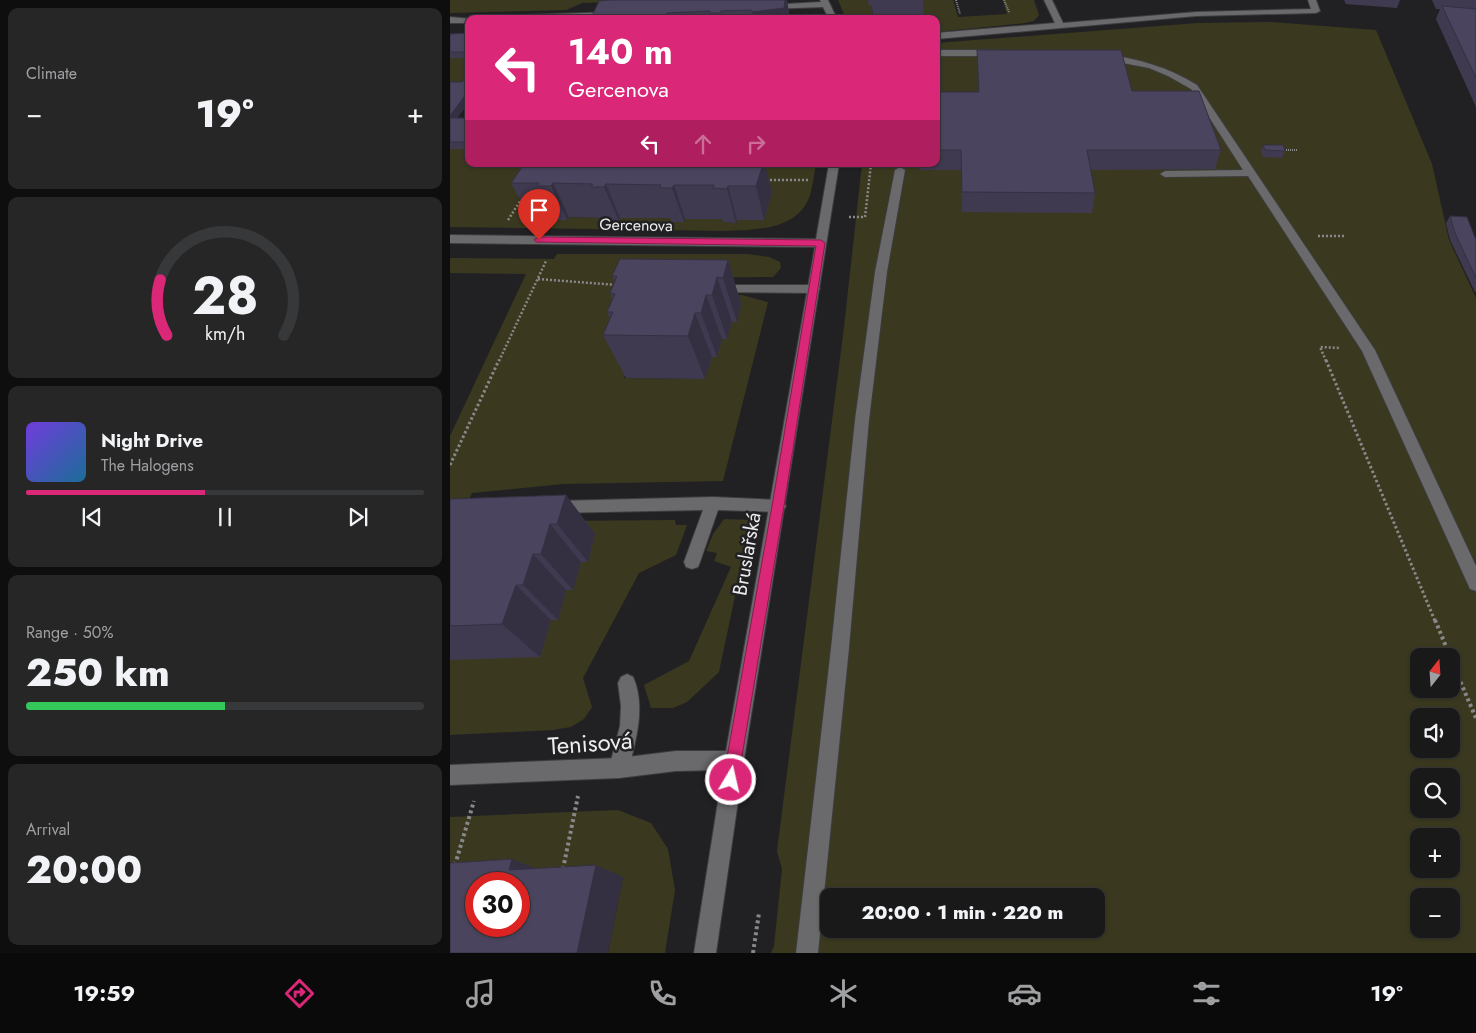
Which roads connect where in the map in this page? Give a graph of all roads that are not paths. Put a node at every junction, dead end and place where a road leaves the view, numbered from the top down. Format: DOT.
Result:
graph roads {
  1 [pos="1048,0"];
  2 [pos="1312,0"];
  3 [pos="825,2"];
  4 [pos="757,8"];
  5 [pos="622,14"];
  6 [pos="597,15"];
  7 [pos="831,15"];
  8 [pos="450,20"];
  9 [pos="465,20"];
  10 [pos="1060,25"];
  11 [pos="940,36"];
  12 [pos="940,52"];
  13 [pos="1012,54"];
  14 [pos="1097,56"];
  15 [pos="834,167"];
  16 [pos="900,170"];
  17 [pos="1165,174"];
  18 [pos="1251,174"];
  19 [pos="450,239"];
  20 [pos="821,243"];
  21 [pos="703,288"];
  22 [pos="814,289"];
  23 [pos="713,503"];
  24 [pos="778,506"];
  25 [pos="541,508"];
  26 [pos="692,562"];
  27 [pos="1476,584"];
  28 [pos="627,683"];
  29 [pos="734,760"];
  30 [pos="619,768"];
  31 [pos="450,775"];
  32 [pos="705,953"];
  33 [pos="807,953"];
  1 -- 10 [label="street"];
  2 -- 10 [label="street"];
  3 -- 4 [label="street"];
  3 -- 7 [label="street"];
  5 -- 6 [label="street"];
  8 -- 9 [label="street"];
  10 -- 11 [label="street"];
  12 -- 13 [label="street"];
  14 -- 18 [label="street"];
  15 -- 20 [label="street, Bruslařská"];
  16 -- 33 [label="street"];
  17 -- 18 [label="street"];
  18 -- 27 [label="street"];
  19 -- 20 [label="street, Gercenova"];
  20 -- 22 [label="street, Bruslařská"];
  21 -- 22 [label="street"];
  22 -- 24 [label="street, Bruslařská"];
  23 -- 24 [label="street"];
  23 -- 25 [label="street"];
  23 -- 26 [label="street"];
  24 -- 29 [label="street, Bruslařská"];
  28 -- 30 [label="street"];
  29 -- 30 [label="street, Tenisová"];
  29 -- 32 [label="street, Bruslařská"];
  30 -- 31 [label="street, Tenisová"];
}
